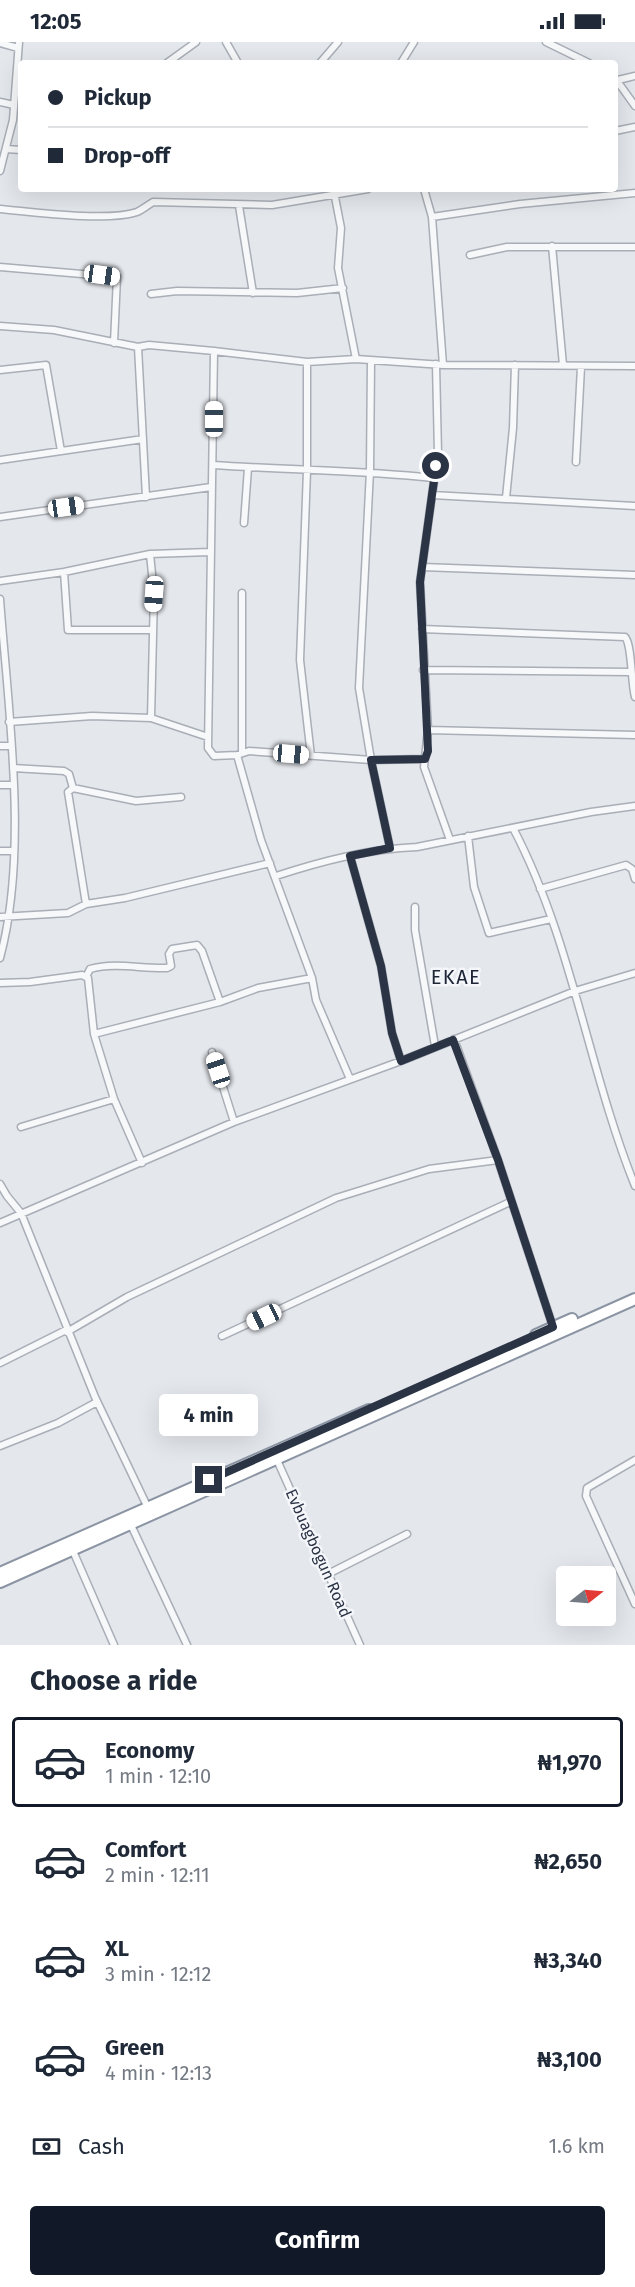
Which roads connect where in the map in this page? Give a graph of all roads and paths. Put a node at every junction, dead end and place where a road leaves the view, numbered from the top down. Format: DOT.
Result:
graph roads {
  1 [pos="196,42"];
  2 [pos="226,42"];
  3 [pos="338,42"];
  4 [pos="414,42"];
  5 [pos="546,42"];
  6 [pos="0,43"];
  7 [pos="557,44"];
  8 [pos="18,45"];
  9 [pos="171,60"];
  10 [pos="236,60"];
  11 [pos="323,60"];
  12 [pos="403,60"];
  13 [pos="584,60"];
  14 [pos="635,76"];
  15 [pos="618,79"];
  16 [pos="618,80"];
  17 [pos="17,100"];
  18 [pos="0,102"];
  19 [pos="635,106"];
  20 [pos="635,127"];
  21 [pos="618,130"];
  22 [pos="6,149"];
  23 [pos="18,150"];
  24 [pos="0,171"];
  25 [pos="354,192"];
  26 [pos="425,192"];
  27 [pos="635,193"];
  28 [pos="335,196"];
  29 [pos="239,207"];
  30 [pos="0,209"];
  31 [pos="432,217"];
  32 [pos="552,246"];
  33 [pos="635,247"];
  34 [pos="470,255"];
  35 [pos="0,267"];
  36 [pos="343,288"];
  37 [pos="253,293"];
  38 [pos="151,294"];
  39 [pos="0,326"];
  40 [pos="114,343"];
  41 [pos="138,347"];
  42 [pos="214,351"];
  43 [pos="356,359"];
  44 [pos="371,361"];
  45 [pos="307,362"];
  46 [pos="439,364"];
  47 [pos="515,365"];
  48 [pos="563,365"];
  49 [pos="635,366"];
  50 [pos="581,367"];
  51 [pos="0,370"];
  52 [pos="143,439"];
  53 [pos="61,451"];
  54 [pos="0,460"];
  55 [pos="576,462"];
  56 [pos="213,465"];
  57 [pos="248,468"];
  58 [pos="307,471"];
  59 [pos="370,471"];
  60 [pos="433,478"];
  61 [pos="211,487"];
  62 [pos="432,495"];
  63 [pos="146,497"];
  64 [pos="506,498"];
  65 [pos="635,506"];
  66 [pos="0,517"];
  67 [pos="244,523"];
  68 [pos="210,552"];
  69 [pos="150,554"];
  70 [pos="422,567"];
  71 [pos="64,572"];
  72 [pos="635,575"];
  73 [pos="0,581"];
  74 [pos="242,593"];
  75 [pos="0,599"];
  76 [pos="422,629"];
  77 [pos="151,630"];
  78 [pos="423,670"];
  79 [pos="630,672"];
  80 [pos="3,680"];
  81 [pos="635,697"];
  82 [pos="151,718"];
  83 [pos="9,722"];
  84 [pos="428,730"];
  85 [pos="635,735"];
  86 [pos="208,737"];
  87 [pos="0,746"];
  88 [pos="10,746"];
  89 [pos="239,753"];
  90 [pos="311,756"];
  91 [pos="425,759"];
  92 [pos="371,760"];
  93 [pos="13,768"];
  94 [pos="0,785"];
  95 [pos="13,785"];
  96 [pos="73,788"];
  97 [pos="181,797"];
  98 [pos="635,806"];
  99 [pos="513,828"];
  100 [pos="468,836"];
  101 [pos="450,840"];
  102 [pos="390,848"];
  103 [pos="0,851"];
  104 [pos="13,851"];
  105 [pos="350,856"];
  106 [pos="270,863"];
  107 [pos="276,876"];
  108 [pos="635,879"];
  109 [pos="540,888"];
  110 [pos="86,904"];
  111 [pos="415,907"];
  112 [pos="0,916"];
  113 [pos="8,917"];
  114 [pos="551,919"];
  115 [pos="0,958"];
  116 [pos="635,973"];
  117 [pos="86,977"];
  118 [pos="312,978"];
  119 [pos="0,983"];
  120 [pos="575,991"];
  121 [pos="220,1002"];
  122 [pos="94,1034"];
  123 [pos="453,1040"];
  124 [pos="435,1046"];
  125 [pos="212,1052"];
  126 [pos="401,1061"];
  127 [pos="350,1079"];
  128 [pos="114,1099"];
  129 [pos="234,1122"];
  130 [pos="21,1127"];
  131 [pos="498,1160"];
  132 [pos="142,1163"];
  133 [pos="0,1184"];
  134 [pos="635,1186"];
  135 [pos="510,1202"];
  136 [pos="21,1213"];
  137 [pos="0,1223"];
  138 [pos="635,1292"];
  139 [pos="635,1299"];
  140 [pos="553,1327"];
  141 [pos="67,1331"];
  142 [pos="222,1336"];
  143 [pos="0,1364"];
  144 [pos="97,1402"];
  145 [pos="0,1446"];
  146 [pos="277,1460"];
  147 [pos="635,1460"];
  148 [pos="150,1511"];
  149 [pos="131,1525"];
  150 [pos="407,1534"];
  151 [pos="73,1551"];
  152 [pos="0,1573"];
  153 [pos="328,1574"];
  154 [pos="0,1582"];
  155 [pos="635,1604"];
  156 [pos="114,1645"];
  157 [pos="187,1645"];
  158 [pos="360,1645"];
  1 -- 9 [label="street"];
  2 -- 10 [label="street"];
  3 -- 11 [label="street"];
  4 -- 12 [label="street"];
  5 -- 7 [label="street"];
  6 -- 8 [label="street"];
  7 -- 13 [label="street"];
  8 -- 17 [label="street"];
  14 -- 15 [label="street"];
  16 -- 19 [label="street"];
  17 -- 18 [label="street"];
  17 -- 22 [label="street"];
  20 -- 21 [label="street"];
  22 -- 23 [label="street"];
  22 -- 24 [label="street"];
  25 -- 28 [label="street"];
  26 -- 31 [label="street"];
  27 -- 31 [label="street"];
  28 -- 29 [label="street"];
  28 -- 36 [label="street"];
  29 -- 30 [label="street"];
  29 -- 37 [label="street"];
  31 -- 46 [label="street"];
  32 -- 33 [label="street"];
  32 -- 34 [label="street"];
  32 -- 48 [label="street"];
  35 -- 40 [label="street"];
  36 -- 37 [label="street"];
  36 -- 43 [label="street"];
  37 -- 38 [label="street"];
  39 -- 40 [label="street"];
  40 -- 41 [label="street"];
  41 -- 42 [label="street"];
  41 -- 52 [label="street"];
  42 -- 45 [label="street"];
  42 -- 56 [label="street"];
  43 -- 44 [label="street"];
  43 -- 45 [label="street"];
  44 -- 46 [label="street"];
  44 -- 59 [label="street"];
  45 -- 58 [label="street"];
  46 -- 47 [label="street"];
  46 -- 60 [label="street"];
  47 -- 48 [label="street"];
  47 -- 64 [label="street"];
  48 -- 50 [label="street"];
  49 -- 50 [label="street"];
  50 -- 55 [label="street"];
  51 -- 53 [label="street"];
  52 -- 53 [label="street"];
  52 -- 63 [label="street"];
  53 -- 54 [label="street"];
  56 -- 57 [label="street"];
  56 -- 61 [label="street"];
  57 -- 58 [label="street"];
  57 -- 67 [label="street"];
  58 -- 59 [label="street"];
  58 -- 90 [label="street"];
  59 -- 60 [label="street"];
  59 -- 92 [label="street"];
  60 -- 62 [label="street"];
  61 -- 63 [label="street"];
  61 -- 68 [label="street"];
  62 -- 64 [label="street"];
  62 -- 70 [label="street"];
  63 -- 66 [label="street"];
  64 -- 65 [label="street"];
  68 -- 69 [label="street"];
  68 -- 86 [label="street"];
  69 -- 71 [label="street"];
  69 -- 77 [label="street"];
  70 -- 72 [label="street"];
  70 -- 76 [label="street"];
  71 -- 73 [label="street"];
  71 -- 77 [label="street"];
  74 -- 89 [label="street"];
  75 -- 80 [label="street"];
  76 -- 78 [label="street"];
  76 -- 79 [label="street"];
  77 -- 82 [label="street"];
  78 -- 79 [label="street"];
  78 -- 84 [label="street"];
  79 -- 81 [label="street"];
  80 -- 83 [label="street"];
  82 -- 83 [label="street"];
  82 -- 86 [label="street"];
  83 -- 88 [label="street"];
  84 -- 85 [label="street"];
  84 -- 91 [label="street"];
  86 -- 89 [label="street"];
  87 -- 88 [label="street"];
  88 -- 93 [label="street"];
  89 -- 90 [label="street"];
  89 -- 106 [label="street"];
  90 -- 92 [label="street"];
  91 -- 92 [label="street"];
  91 -- 101 [label="street"];
  92 -- 102 [label="street"];
  93 -- 95 [label="street"];
  93 -- 96 [label="street"];
  94 -- 95 [label="street"];
  95 -- 104 [label="street"];
  96 -- 97 [label="street"];
  96 -- 110 [label="street"];
  98 -- 99 [label="street"];
  99 -- 100 [label="street"];
  99 -- 109 [label="street"];
  100 -- 101 [label="street"];
  100 -- 114 [label="street"];
  101 -- 102 [label="street"];
  102 -- 105 [label="street"];
  103 -- 104 [label="street"];
  104 -- 113 [label="street"];
  105 -- 107 [label="street"];
  105 -- 126 [label="street"];
  106 -- 107 [label="street"];
  106 -- 110 [label="street"];
  107 -- 118 [label="street"];
  108 -- 109 [label="street"];
  109 -- 114 [label="street"];
  110 -- 113 [label="street"];
  111 -- 124 [label="street"];
  112 -- 113 [label="street"];
  113 -- 115 [label="street"];
  114 -- 120 [label="street"];
  116 -- 120 [label="street"];
  117 -- 119 [label="street"];
  117 -- 121 [label="street"];
  117 -- 122 [label="street"];
  118 -- 121 [label="street"];
  118 -- 127 [label="street"];
  120 -- 123 [label="street"];
  120 -- 134 [label="street"];
  121 -- 122 [label="street"];
  122 -- 128 [label="street"];
  123 -- 124 [label="street"];
  123 -- 131 [label="street"];
  124 -- 126 [label="street"];
  125 -- 129 [label="street"];
  126 -- 127 [label="street"];
  127 -- 129 [label="street"];
  128 -- 130 [label="street"];
  128 -- 132 [label="street"];
  129 -- 132 [label="street"];
  131 -- 135 [label="street"];
  131 -- 141 [label="street"];
  132 -- 136 [label="street"];
  133 -- 136 [label="street"];
  135 -- 140 [label="street"];
  135 -- 142 [label="street"];
  136 -- 137 [label="street"];
  136 -- 141 [label="street"];
  138 -- 140 [label="highway"];
  139 -- 146 [label="highway"];
  140 -- 148 [label="highway"];
  141 -- 143 [label="street"];
  141 -- 144 [label="street"];
  144 -- 145 [label="street"];
  144 -- 148 [label="street"];
  146 -- 148 [label="highway"];
  146 -- 153 [label="street, Evbuagbogun Road"];
  147 -- 155 [label="street"];
  148 -- 149 [label="highway"];
  148 -- 152 [label="highway"];
  149 -- 151 [label="highway"];
  149 -- 157 [label="street"];
  150 -- 153 [label="street"];
  151 -- 154 [label="highway"];
  151 -- 156 [label="street"];
  153 -- 158 [label="street, Evbuagbogun Road"];
}
